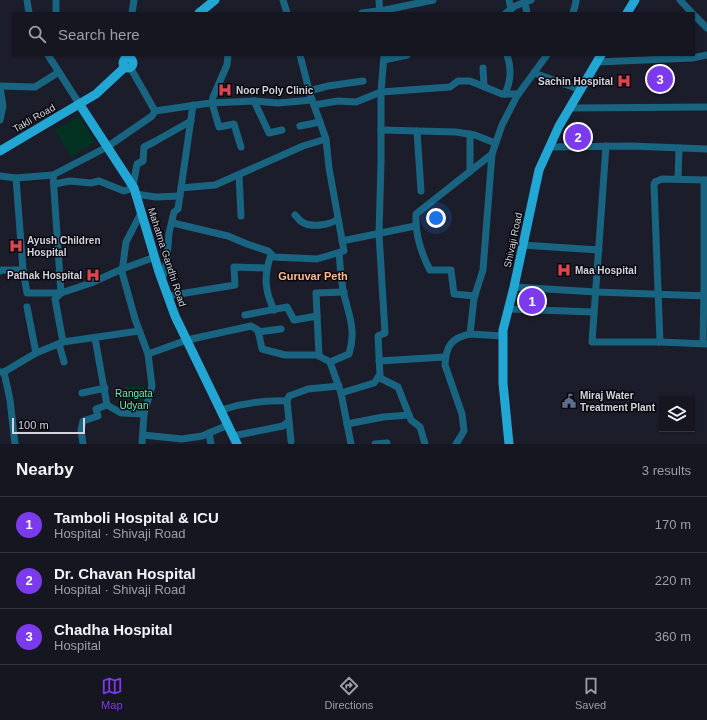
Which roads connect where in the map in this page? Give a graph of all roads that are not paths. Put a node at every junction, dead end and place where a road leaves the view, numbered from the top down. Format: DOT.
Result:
graph roads {
  1 [pos="27,0"];
  2 [pos="56,0"];
  3 [pos="134,0"];
  4 [pos="215,0"];
  5 [pos="282,0"];
  6 [pos="379,0"];
  7 [pos="432,0"];
  8 [pos="509,0"];
  9 [pos="576,0"];
  10 [pos="635,0"];
  11 [pos="680,0"];
  12 [pos="528,1"];
  13 [pos="509,11"];
  14 [pos="29,12"];
  15 [pos="56,12"];
  16 [pos="132,12"];
  17 [pos="200,12"];
  18 [pos="287,12"];
  19 [pos="380,12"];
  20 [pos="527,12"];
  21 [pos="573,12"];
  22 [pos="628,12"];
  23 [pos="691,12"];
  24 [pos="695,16"];
  25 [pos="707,28"];
  26 [pos="707,55"];
  27 [pos="49,56"];
  28 [pos="228,56"];
  29 [pos="300,56"];
  30 [pos="399,56"];
  31 [pos="507,56"];
  32 [pos="546,56"];
  33 [pos="384,58"];
  34 [pos="599,58"];
  35 [pos="130,60"];
  36 [pos="483,68"];
  37 [pos="59,72"];
  38 [pos="534,73"];
  39 [pos="362,81"];
  40 [pos="0,86"];
  41 [pos="484,86"];
  42 [pos="581,90"];
  43 [pos="309,91"];
  44 [pos="381,92"];
  45 [pos="505,94"];
  46 [pos="518,94"];
  47 [pos="254,101"];
  48 [pos="212,103"];
  49 [pos="313,103"];
  50 [pos="80,104"];
  51 [pos="193,105"];
  52 [pos="707,107"];
  53 [pos="570,108"];
  54 [pos="155,111"];
  55 [pos="0,120"];
  56 [pos="191,121"];
  57 [pos="320,122"];
  58 [pos="300,126"];
  59 [pos="282,130"];
  60 [pos="381,130"];
  61 [pos="417,131"];
  62 [pos="470,134"];
  63 [pos="326,139"];
  64 [pos="496,143"];
  65 [pos="606,146"];
  66 [pos="107,147"];
  67 [pos="241,147"];
  68 [pos="550,147"];
  69 [pos="679,148"];
  70 [pos="707,149"];
  71 [pos="0,150"];
  72 [pos="492,154"];
  73 [pos="470,171"];
  74 [pos="53,174"];
  75 [pos="239,175"];
  76 [pos="0,176"];
  77 [pos="16,178"];
  78 [pos="678,180"];
  79 [pos="705,180"];
  80 [pos="54,184"];
  81 [pos="134,189"];
  82 [pos="421,191"];
  83 [pos="181,192"];
  84 [pos="141,213"];
  85 [pos="294,215"];
  86 [pos="242,216"];
  87 [pos="338,219"];
  88 [pos="172,223"];
  89 [pos="415,226"];
  90 [pos="379,234"];
  91 [pos="342,241"];
  92 [pos="522,245"];
  93 [pos="599,250"];
  94 [pos="339,253"];
  95 [pos="271,254"];
  96 [pos="154,257"];
  97 [pos="266,268"];
  98 [pos="122,269"];
  99 [pos="23,270"];
  100 [pos="0,271"];
  101 [pos="162,281"];
  102 [pos="514,287"];
  103 [pos="61,292"];
  104 [pos="344,292"];
  105 [pos="596,292"];
  106 [pos="659,294"];
  107 [pos="167,296"];
  108 [pos="475,296"];
  109 [pos="705,296"];
  110 [pos="27,308"];
  111 [pos="508,309"];
  112 [pos="274,310"];
  113 [pos="594,312"];
  114 [pos="245,315"];
  115 [pos="317,316"];
  116 [pos="281,329"];
  117 [pos="139,331"];
  118 [pos="258,332"];
  119 [pos="470,334"];
  120 [pos="503,336"];
  121 [pos="95,338"];
  122 [pos="187,340"];
  123 [pos="660,342"];
  124 [pos="61,343"];
  125 [pos="705,344"];
  126 [pos="36,353"];
  127 [pos="148,354"];
  128 [pos="319,356"];
  129 [pos="446,357"];
  130 [pos="379,361"];
  131 [pos="64,362"];
  132 [pos="330,362"];
  133 [pos="2,372"];
  134 [pos="378,377"];
  135 [pos="339,386"];
  136 [pos="105,388"];
  137 [pos="82,393"];
  138 [pos="342,393"];
  139 [pos="287,401"];
  140 [pos="107,405"];
  141 [pos="221,410"];
  142 [pos="144,414"];
  143 [pos="409,415"];
  144 [pos="289,421"];
  145 [pos="347,424"];
  146 [pos="228,425"];
  147 [pos="209,433"];
  148 [pos="143,435"];
  149 [pos="235,440"];
  150 [pos="291,441"];
  151 [pos="182,442"];
  152 [pos="387,443"];
  153 [pos="15,444"];
  154 [pos="83,444"];
  155 [pos="142,444"];
  156 [pos="211,444"];
  157 [pos="351,444"];
  158 [pos="375,444"];
  159 [pos="425,444"];
  160 [pos="456,444"];
  161 [pos="509,444"];
  1 -- 14 [label="street"];
  2 -- 15 [label="street"];
  3 -- 16 [label="street"];
  4 -- 17 [label="main road"];
  5 -- 18 [label="street"];
  6 -- 19 [label="street"];
  7 -- 19 [label="street"];
  8 -- 13 [label="street"];
  9 -- 21 [label="street"];
  10 -- 22 [label="main road"];
  11 -- 23 [label="street"];
  12 -- 13 [label="street"];
  12 -- 20 [label="street"];
  24 -- 25 [label="street"];
  26 -- 34 [label="street"];
  27 -- 37 [label="street"];
  28 -- 48 [label="street"];
  29 -- 43 [label="street"];
  30 -- 33 [label="street"];
  31 -- 45 [label="street"];
  32 -- 38 [label="street"];
  33 -- 44 [label="street"];
  34 -- 42 [label="main road, Shivaji Road"];
  35 -- 50 [label="main road, Takli Road"];
  35 -- 54 [label="street"];
  36 -- 41 [label="street"];
  37 -- 40 [label="street"];
  37 -- 50 [label="street"];
  38 -- 42 [label="street"];
  38 -- 46 [label="street"];
  39 -- 43 [label="street"];
  40 -- 55 [label="street"];
  41 -- 44 [label="street"];
  41 -- 45 [label="street"];
  42 -- 53 [label="main road, Shivaji Road"];
  43 -- 49 [label="street"];
  44 -- 49 [label="street"];
  44 -- 60 [label="street"];
  45 -- 46 [label="street"];
  46 -- 64 [label="street"];
  47 -- 48 [label="street"];
  47 -- 49 [label="street"];
  47 -- 59 [label="street"];
  48 -- 51 [label="street"];
  48 -- 67 [label="street"];
  49 -- 57 [label="street"];
  50 -- 66 [label="main road, Mahatma Gandhi Road"];
  50 -- 71 [label="main road, Takli Road"];
  51 -- 54 [label="street"];
  51 -- 56 [label="street"];
  52 -- 53 [label="street"];
  53 -- 68 [label="main road, Shivaji Road"];
  54 -- 66 [label="street"];
  56 -- 81 [label="street"];
  56 -- 83 [label="street"];
  57 -- 58 [label="street"];
  57 -- 63 [label="street"];
  60 -- 61 [label="street"];
  60 -- 90 [label="street"];
  61 -- 62 [label="street"];
  61 -- 82 [label="street"];
  62 -- 64 [label="street"];
  62 -- 73 [label="street"];
  63 -- 75 [label="street"];
  63 -- 87 [label="street"];
  64 -- 72 [label="street"];
  65 -- 68 [label="street"];
  65 -- 69 [label="street"];
  65 -- 93 [label="street"];
  66 -- 74 [label="street"];
  66 -- 81 [label="main road, Mahatma Gandhi Road"];
  68 -- 92 [label="main road, Shivaji Road"];
  69 -- 70 [label="street"];
  69 -- 78 [label="street"];
  72 -- 73 [label="street"];
  72 -- 108 [label="street"];
  73 -- 89 [label="street"];
  74 -- 77 [label="street"];
  74 -- 80 [label="street"];
  75 -- 83 [label="street"];
  75 -- 86 [label="street"];
  76 -- 77 [label="street"];
  77 -- 99 [label="street"];
  78 -- 79 [label="street"];
  78 -- 106 [label="street"];
  79 -- 109 [label="street"];
  80 -- 81 [label="street"];
  80 -- 103 [label="street"];
  81 -- 83 [label="street"];
  81 -- 84 [label="main road, Mahatma Gandhi Road"];
  83 -- 88 [label="street"];
  84 -- 96 [label="main road, Mahatma Gandhi Road"];
  84 -- 98 [label="street"];
  85 -- 87 [label="street"];
  87 -- 91 [label="street"];
  88 -- 95 [label="street"];
  88 -- 101 [label="street"];
  89 -- 90 [label="street"];
  89 -- 108 [label="street"];
  90 -- 91 [label="street"];
  90 -- 130 [label="street"];
  91 -- 94 [label="street"];
  92 -- 93 [label="street"];
  92 -- 102 [label="main road, Shivaji Road"];
  93 -- 105 [label="street"];
  94 -- 95 [label="street"];
  94 -- 104 [label="street"];
  95 -- 97 [label="street"];
  96 -- 98 [label="street"];
  96 -- 101 [label="main road, Mahatma Gandhi Road"];
  97 -- 107 [label="street"];
  97 -- 112 [label="street"];
  98 -- 103 [label="street"];
  98 -- 117 [label="street"];
  99 -- 100 [label="street"];
  99 -- 103 [label="street"];
  101 -- 107 [label="main road, Mahatma Gandhi Road"];
  102 -- 105 [label="street"];
  102 -- 111 [label="main road, Shivaji Road"];
  103 -- 124 [label="street"];
  104 -- 115 [label="street"];
  104 -- 132 [label="street"];
  105 -- 106 [label="street"];
  105 -- 113 [label="street"];
  106 -- 109 [label="street"];
  106 -- 123 [label="street"];
  107 -- 122 [label="main road, Mahatma Gandhi Road"];
  108 -- 119 [label="street"];
  109 -- 125 [label="street"];
  110 -- 126 [label="street"];
  111 -- 113 [label="street"];
  111 -- 120 [label="main road, Shivaji Road"];
  112 -- 114 [label="street"];
  112 -- 115 [label="street"];
  113 -- 123 [label="street"];
  115 -- 128 [label="street"];
  116 -- 118 [label="street"];
  117 -- 121 [label="street"];
  117 -- 127 [label="street"];
  118 -- 122 [label="street"];
  118 -- 128 [label="street"];
  119 -- 120 [label="street"];
  119 -- 129 [label="street"];
  120 -- 161 [label="main road, Shivaji Road"];
  121 -- 124 [label="street"];
  121 -- 136 [label="street"];
  122 -- 127 [label="street"];
  122 -- 141 [label="main road, Mahatma Gandhi Road"];
  123 -- 125 [label="street"];
  124 -- 126 [label="street"];
  124 -- 131 [label="street"];
  126 -- 133 [label="street"];
  127 -- 142 [label="street"];
  128 -- 132 [label="street"];
  129 -- 130 [label="street"];
  129 -- 160 [label="street"];
  130 -- 134 [label="street"];
  132 -- 135 [label="street"];
  133 -- 153 [label="street"];
  134 -- 138 [label="street"];
  134 -- 143 [label="street"];
  135 -- 138 [label="street"];
  135 -- 139 [label="street"];
  136 -- 137 [label="street"];
  136 -- 140 [label="street"];
  138 -- 145 [label="street"];
  139 -- 141 [label="street"];
  139 -- 144 [label="street"];
  140 -- 142 [label="street"];
  140 -- 154 [label="street"];
  141 -- 146 [label="main road, Mahatma Gandhi Road"];
  142 -- 148 [label="street"];
  143 -- 145 [label="street"];
  143 -- 159 [label="street"];
  144 -- 149 [label="street"];
  144 -- 150 [label="street"];
  145 -- 157 [label="street"];
  146 -- 147 [label="street"];
  146 -- 149 [label="main road, Mahatma Gandhi Road"];
  147 -- 151 [label="street"];
  147 -- 156 [label="street"];
  148 -- 151 [label="street"];
  148 -- 155 [label="street"];
  152 -- 158 [label="street"];
}
